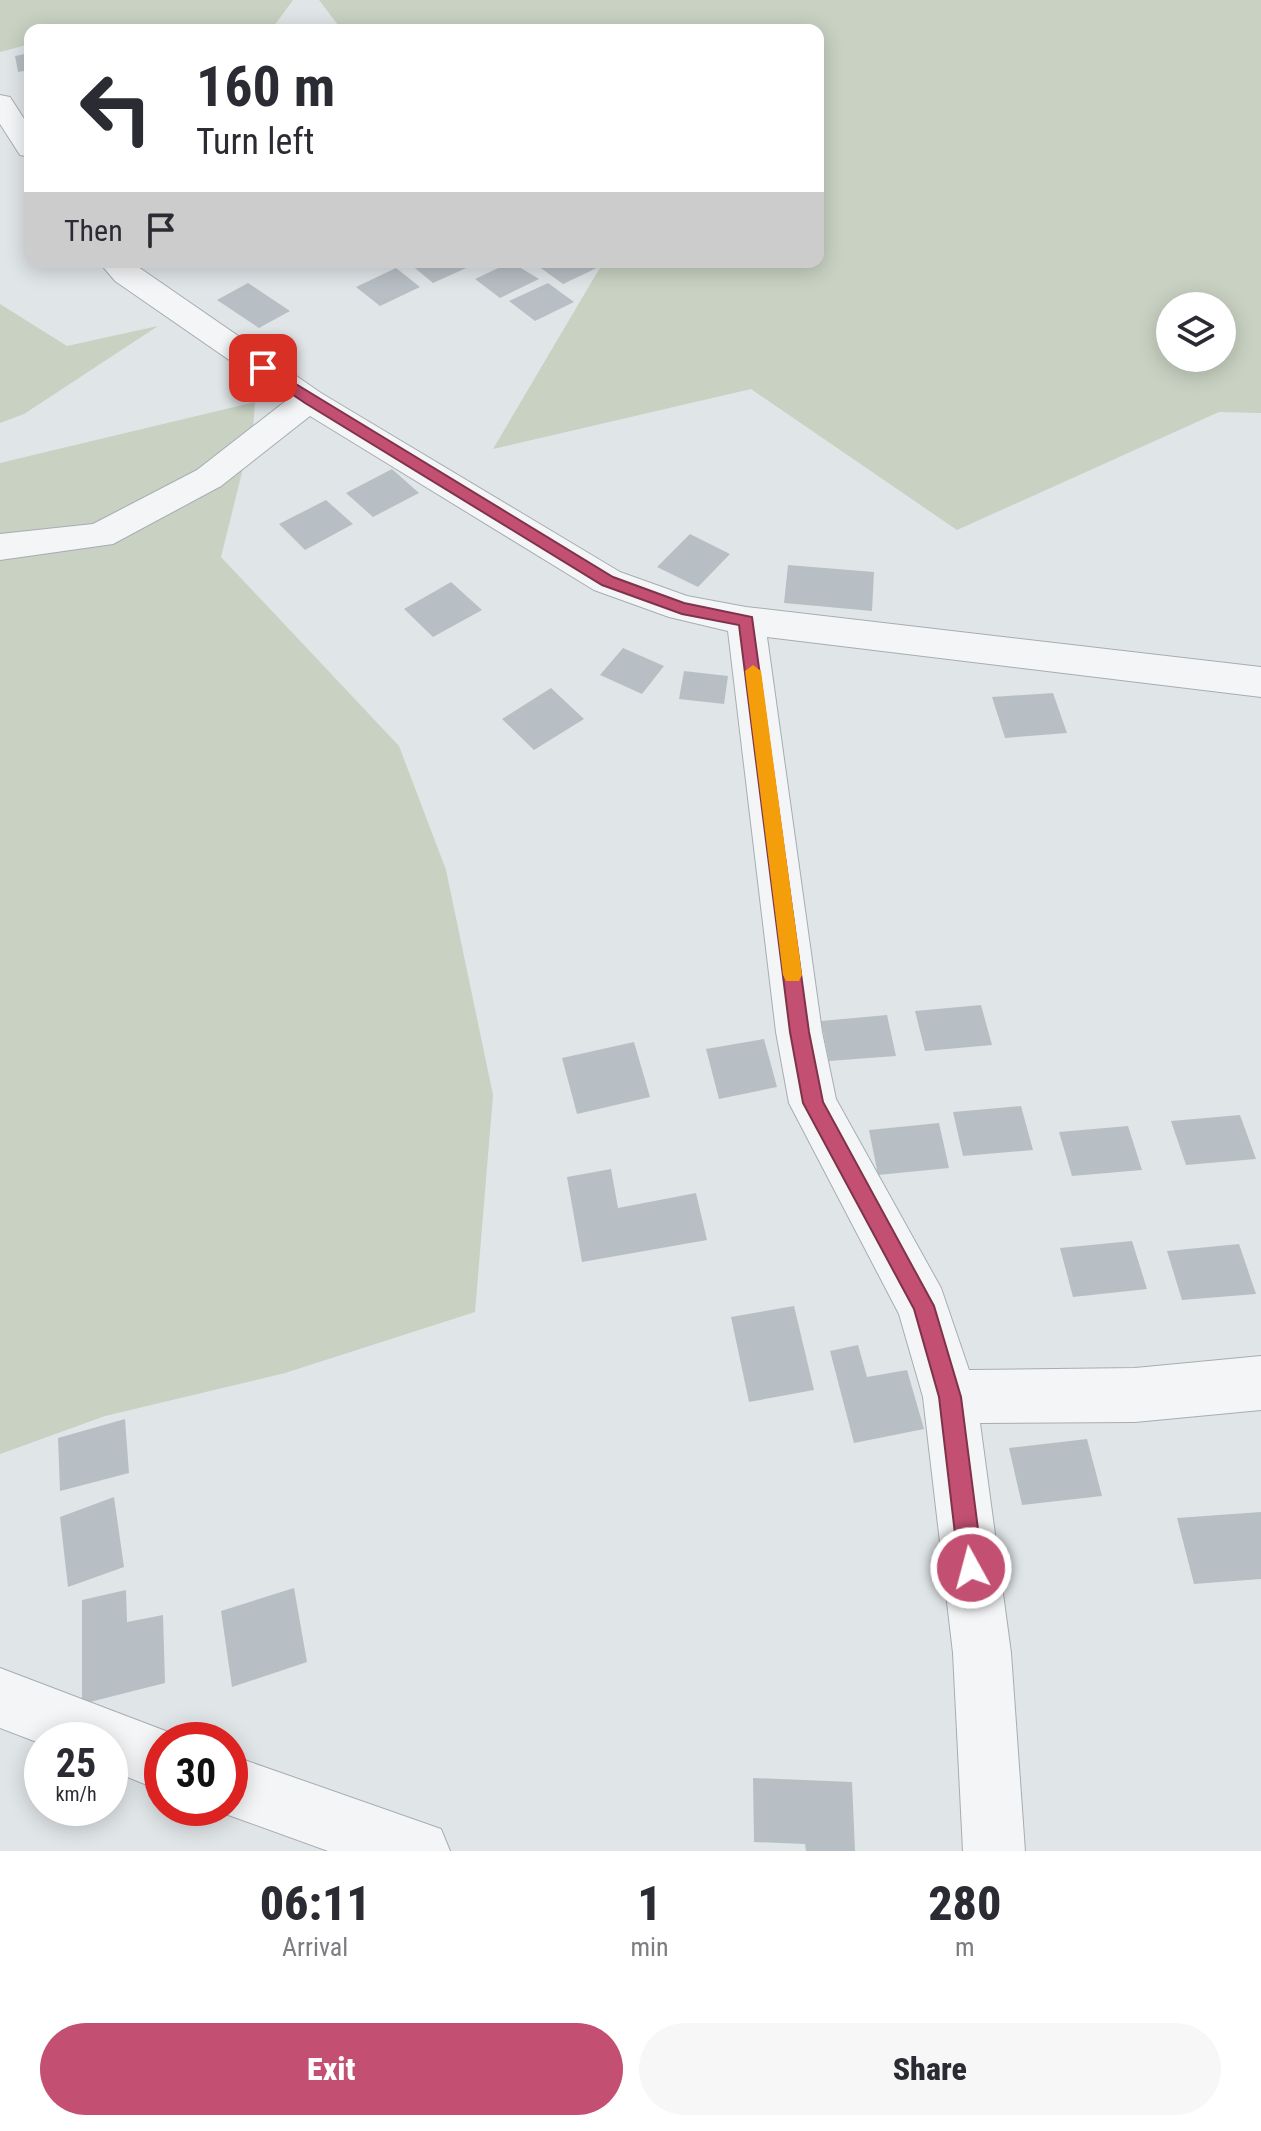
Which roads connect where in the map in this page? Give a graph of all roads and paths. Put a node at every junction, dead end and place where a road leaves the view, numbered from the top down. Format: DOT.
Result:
graph roads {
  1 [pos="0,103"];
  2 [pos="24,140"];
  3 [pos="120,268"];
  4 [pos="309,400"];
  5 [pos="0,547"];
  6 [pos="746,621"];
  7 [pos="1261,682"];
  8 [pos="1261,1383"];
  9 [pos="950,1397"];
  10 [pos="0,1698"];
  11 [pos="144,1753"];
  12 [pos="248,1792"];
  13 [pos="419,1851"];
  14 [pos="994,1851"];
  1 -- 2 [label="street"];
  3 -- 4 [label="street"];
  4 -- 5 [label="street"];
  4 -- 6 [label="street"];
  6 -- 7 [label="street"];
  6 -- 9 [label="street"];
  8 -- 9 [label="street"];
  9 -- 14 [label="street"];
  10 -- 11 [label="street"];
  12 -- 13 [label="street"];
}
